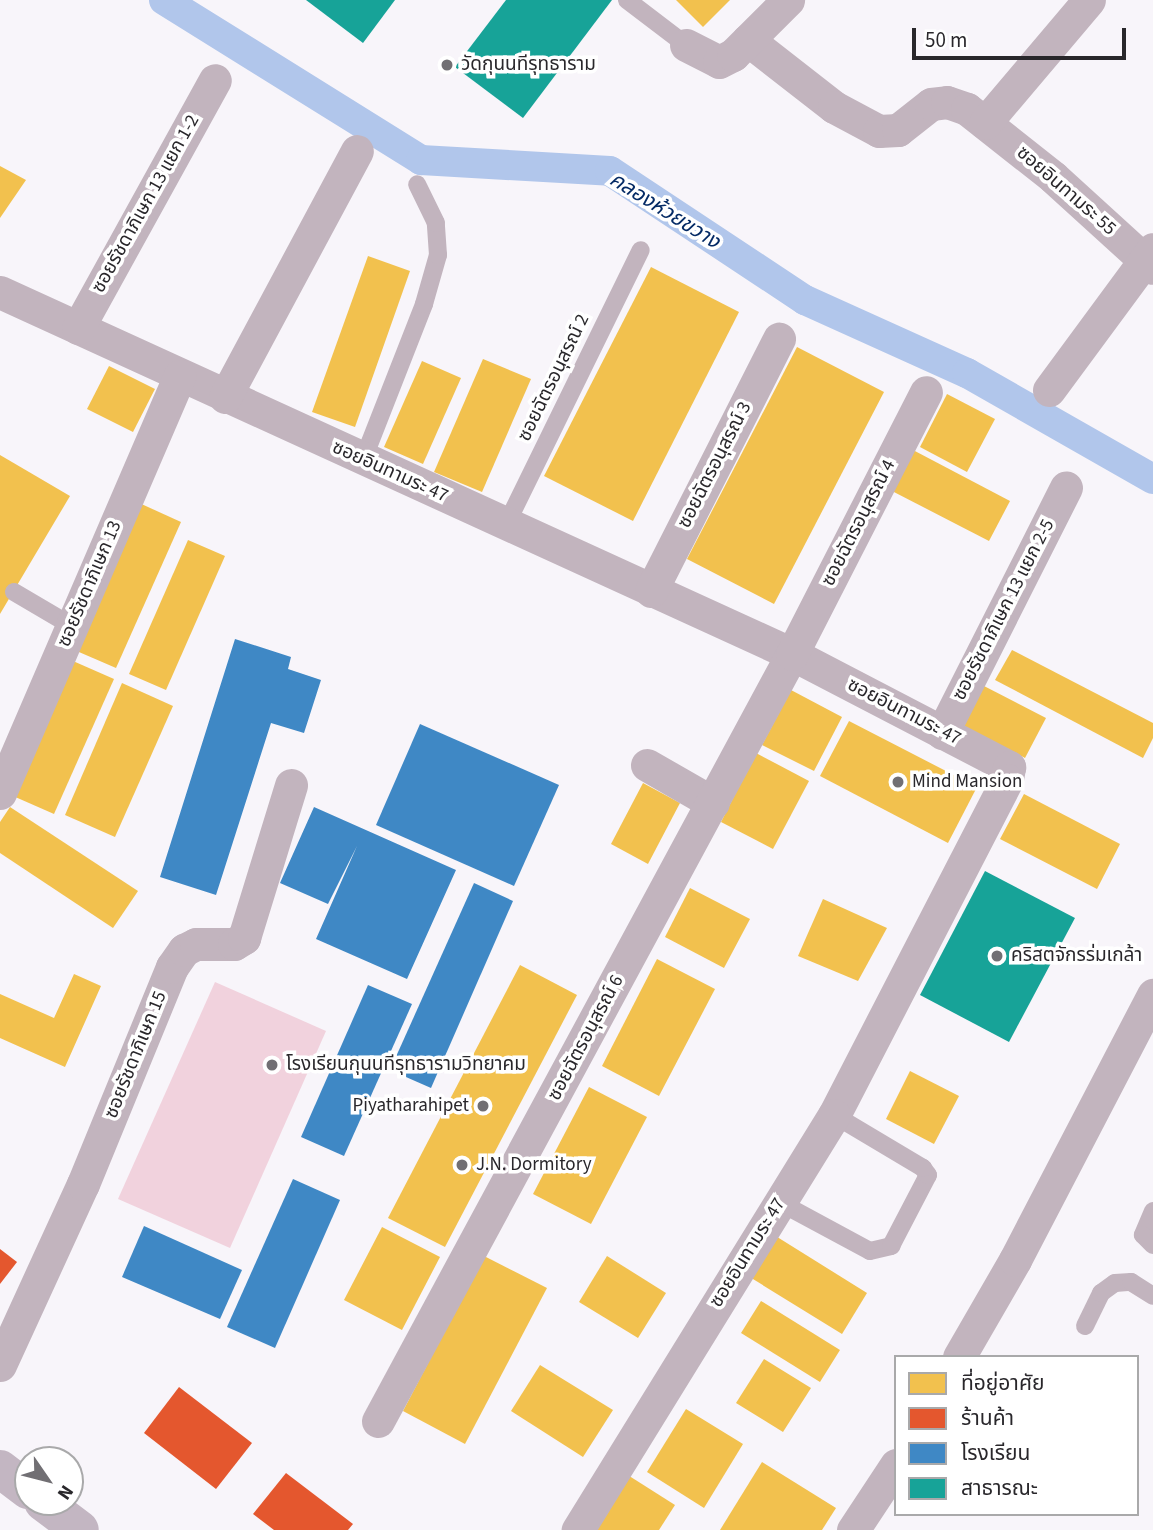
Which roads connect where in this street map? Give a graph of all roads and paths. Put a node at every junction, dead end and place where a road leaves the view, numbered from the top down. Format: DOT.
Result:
graph roads {
  1 [pos="627,0"];
  2 [pos="788,0"];
  3 [pos="1089,0"];
  4 [pos="748,40"];
  5 [pos="686,45"];
  6 [pos="215,80"];
  7 [pos="985,123"];
  8 [pos="357,151"];
  9 [pos="417,184"];
  10 [pos="641,250"];
  11 [pos="1151,260"];
  12 [pos="0,292"];
  13 [pos="78,328"];
  14 [pos="779,339"];
  15 [pos="180,376"];
  16 [pos="1049,390"];
  17 [pos="926,392"];
  18 [pos="225,397"];
  19 [pos="363,460"];
  20 [pos="1066,487"];
  21 [pos="506,524"];
  22 [pos="651,591"];
  23 [pos="14,593"];
  24 [pos="72,626"];
  25 [pos="792,654"];
  26 [pos="942,733"];
  27 [pos="647,765"];
  28 [pos="291,785"];
  29 [pos="0,793"];
  30 [pos="713,803"];
  31 [pos="1153,995"];
  32 [pos="834,1115"];
  33 [pos="779,1202"];
  34 [pos="1153,1212"];
  35 [pos="1153,1245"];
  36 [pos="1153,1296"];
  37 [pos="1085,1325"];
  38 [pos="960,1355"];
  39 [pos="0,1365"];
  40 [pos="378,1421"];
  41 [pos="894,1468"];
  42 [pos="62,1516"];
  43 [pos="80,1530"];
  44 [pos="578,1530"];
  45 [pos="853,1530"];
  1 -- 5 [label="lane"];
  2 -- 4 [label="street"];
  3 -- 7 [label="street"];
  4 -- 5 [label="street"];
  4 -- 7 [label="street, ซอยอินทามระ 55"];
  6 -- 13 [label="street, ซอยรัชดาภิเษก 13 แยก 1-2"];
  7 -- 11 [label="street, ซอยอินทามระ 55"];
  8 -- 18 [label="street"];
  9 -- 19 [label="lane"];
  10 -- 21 [label="lane, ซอยฉัตรอนุสรณ์ 2"];
  11 -- 16 [label="street, ซอยอินทามระ 55"];
  12 -- 13 [label="street, ซอยอินทามระ 47"];
  13 -- 15 [label="street, ซอยอินทามระ 47"];
  14 -- 22 [label="street, ซอยฉัตรอนุสรณ์ 3"];
  15 -- 18 [label="street, ซอยอินทามระ 47"];
  15 -- 24 [label="street, ซอยรัชดาภิเษก 13"];
  17 -- 25 [label="street, ซอยฉัตรอนุสรณ์ 4"];
  18 -- 19 [label="street, ซอยอินทามระ 47"];
  19 -- 21 [label="street, ซอยอินทามระ 47"];
  20 -- 26 [label="street, ซอยรัชดาภิเษก 13 แยก 2-5"];
  21 -- 22 [label="street, ซอยอินทามระ 47"];
  22 -- 25 [label="street, ซอยอินทามระ 47"];
  23 -- 24 [label="lane"];
  24 -- 29 [label="street, ซอยรัชดาภิเษก 13"];
  25 -- 26 [label="street, ซอยอินทามระ 47"];
  25 -- 30 [label="street, ซอยฉัตรอนุสรณ์ 6"];
  26 -- 32 [label="street, ซอยอินทามระ 47"];
  27 -- 30 [label="street"];
  28 -- 39 [label="street, ซอยรัชดาภิเษก 15"];
  30 -- 40 [label="street, ซอยฉัตรอนุสรณ์ 6"];
  31 -- 38 [label="street"];
  32 -- 33 [label="street, ซอยอินทามระ 47"];
  32 -- 33 [label="lane"];
  33 -- 44 [label="street, ซอยอินทามระ 47"];
  34 -- 35 [label="lane"];
  36 -- 37 [label="lane"];
  41 -- 45 [label="street"];
  42 -- 43 [label="main road"];
}
